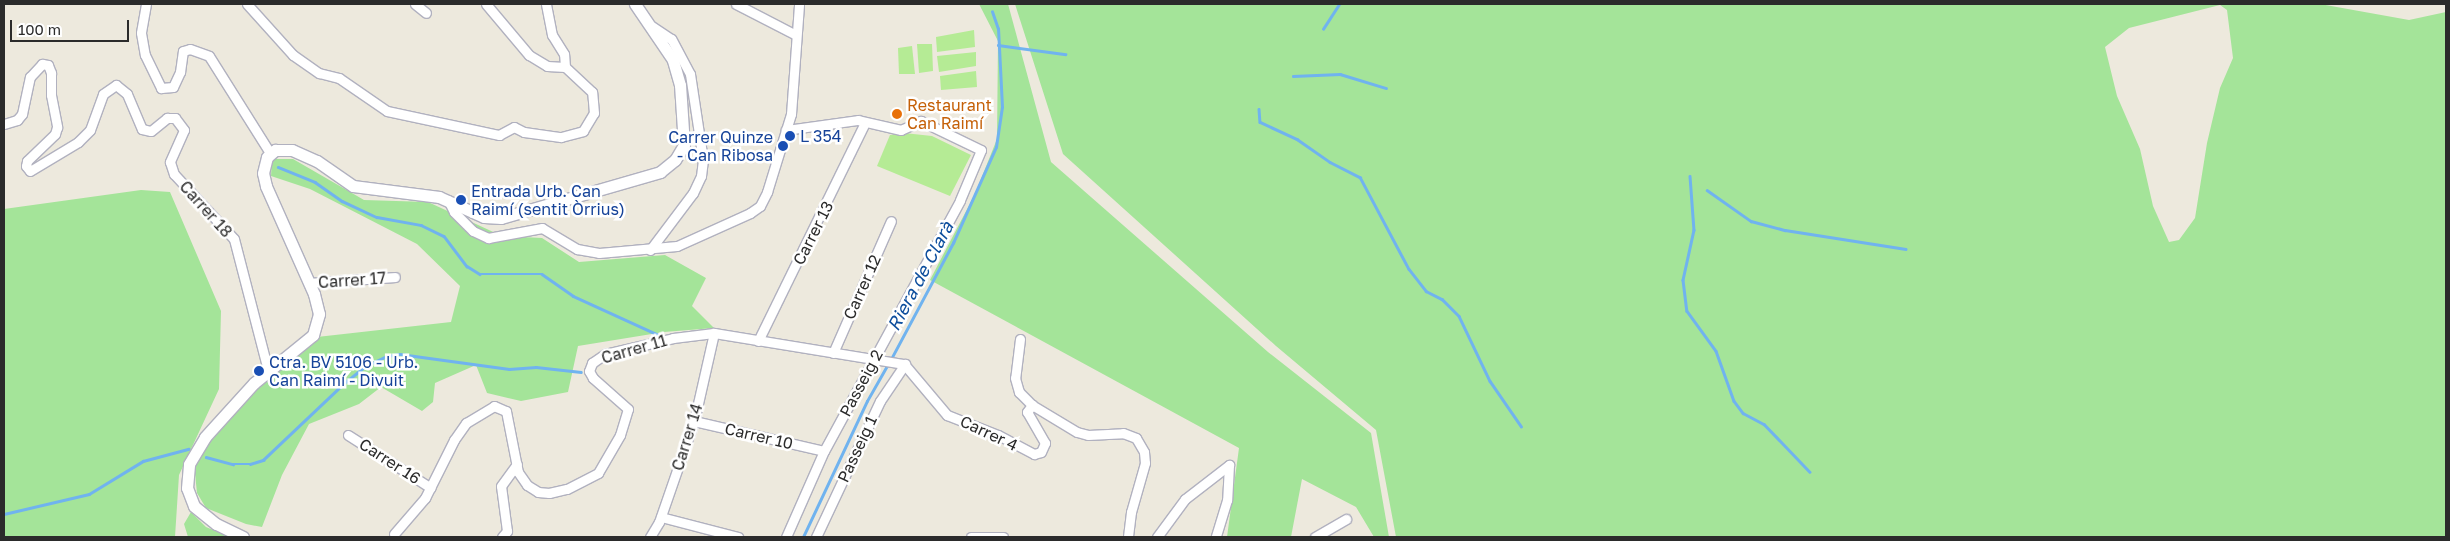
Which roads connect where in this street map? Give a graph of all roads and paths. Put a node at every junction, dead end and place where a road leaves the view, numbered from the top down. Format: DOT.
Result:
graph roads {
  1 [pos="146,4"];
  2 [pos="247,4"];
  3 [pos="415,4"];
  4 [pos="486,4"];
  5 [pos="546,4"];
  6 [pos="635,4"];
  7 [pos="736,4"];
  8 [pos="799,4"];
  9 [pos="426,14"];
  10 [pos="643,20"];
  11 [pos="794,34"];
  12 [pos="565,67"];
  13 [pos="865,123"];
  14 [pos="4,124"];
  15 [pos="786,130"];
  16 [pos="270,153"];
  17 [pos="448,200"];
  18 [pos="891,221"];
  19 [pos="650,250"];
  20 [pos="396,276"];
  21 [pos="309,283"];
  22 [pos="714,334"];
  23 [pos="1020,339"];
  24 [pos="758,341"];
  25 [pos="833,353"];
  26 [pos="873,360"];
  27 [pos="905,364"];
  28 [pos="268,370"];
  29 [pos="1032,405"];
  30 [pos="694,421"];
  31 [pos="348,435"];
  32 [pos="824,451"];
  33 [pos="517,464"];
  34 [pos="430,488"];
  35 [pos="661,518"];
  36 [pos="1346,519"];
  37 [pos="394,534"];
  38 [pos="243,537"];
  39 [pos="502,537"];
  40 [pos="650,537"];
  41 [pos="738,537"];
  42 [pos="786,537"];
  43 [pos="816,537"];
  44 [pos="971,537"];
  45 [pos="1003,537"];
  46 [pos="1128,537"];
  47 [pos="1158,537"];
  48 [pos="1216,537"];
  49 [pos="1314,537"];
  1 -- 16 [label="street"];
  2 -- 12 [label="street"];
  3 -- 9 [label="street"];
  4 -- 12 [label="street"];
  5 -- 12 [label="street"];
  6 -- 10 [label="street"];
  7 -- 11 [label="street"];
  8 -- 11 [label="street"];
  10 -- 17 [label="street"];
  10 -- 19 [label="street"];
  11 -- 15 [label="street"];
  13 -- 15 [label="street"];
  13 -- 24 [label="street, Carrer 13"];
  13 -- 26 [label="street, Passeig 2"];
  14 -- 28 [label="street, Carrer 18"];
  15 -- 19 [label="street"];
  16 -- 17 [label="street"];
  16 -- 21 [label="street"];
  17 -- 19 [label="street"];
  18 -- 25 [label="street, Carrer 12"];
  20 -- 21 [label="street, Carrer 17"];
  21 -- 28 [label="street"];
  22 -- 24 [label="street, Carrer 11"];
  22 -- 30 [label="street, Carrer 14"];
  22 -- 33 [label="street, Carrer 11"];
  23 -- 29 [label="street"];
  24 -- 25 [label="street, Carrer 11"];
  25 -- 26 [label="street, Carrer 11"];
  26 -- 27 [label="street, Carrer 11"];
  26 -- 32 [label="street, Passeig 2"];
  27 -- 29 [label="street, Carrer 4"];
  27 -- 43 [label="street, Passeig 1"];
  28 -- 38 [label="street"];
  29 -- 46 [label="street"];
  30 -- 32 [label="street, Carrer 10"];
  30 -- 35 [label="street, Carrer 14"];
  31 -- 34 [label="street, Carrer 16"];
  32 -- 42 [label="street, Passeig 2"];
  33 -- 34 [label="street, Carrer 11"];
  33 -- 39 [label="street"];
  34 -- 37 [label="street, Carrer 11"];
  35 -- 40 [label="street, Carrer 14"];
  35 -- 41 [label="street"];
  36 -- 49 [label="street"];
  44 -- 45 [label="street"];
  47 -- 48 [label="street"];
}
